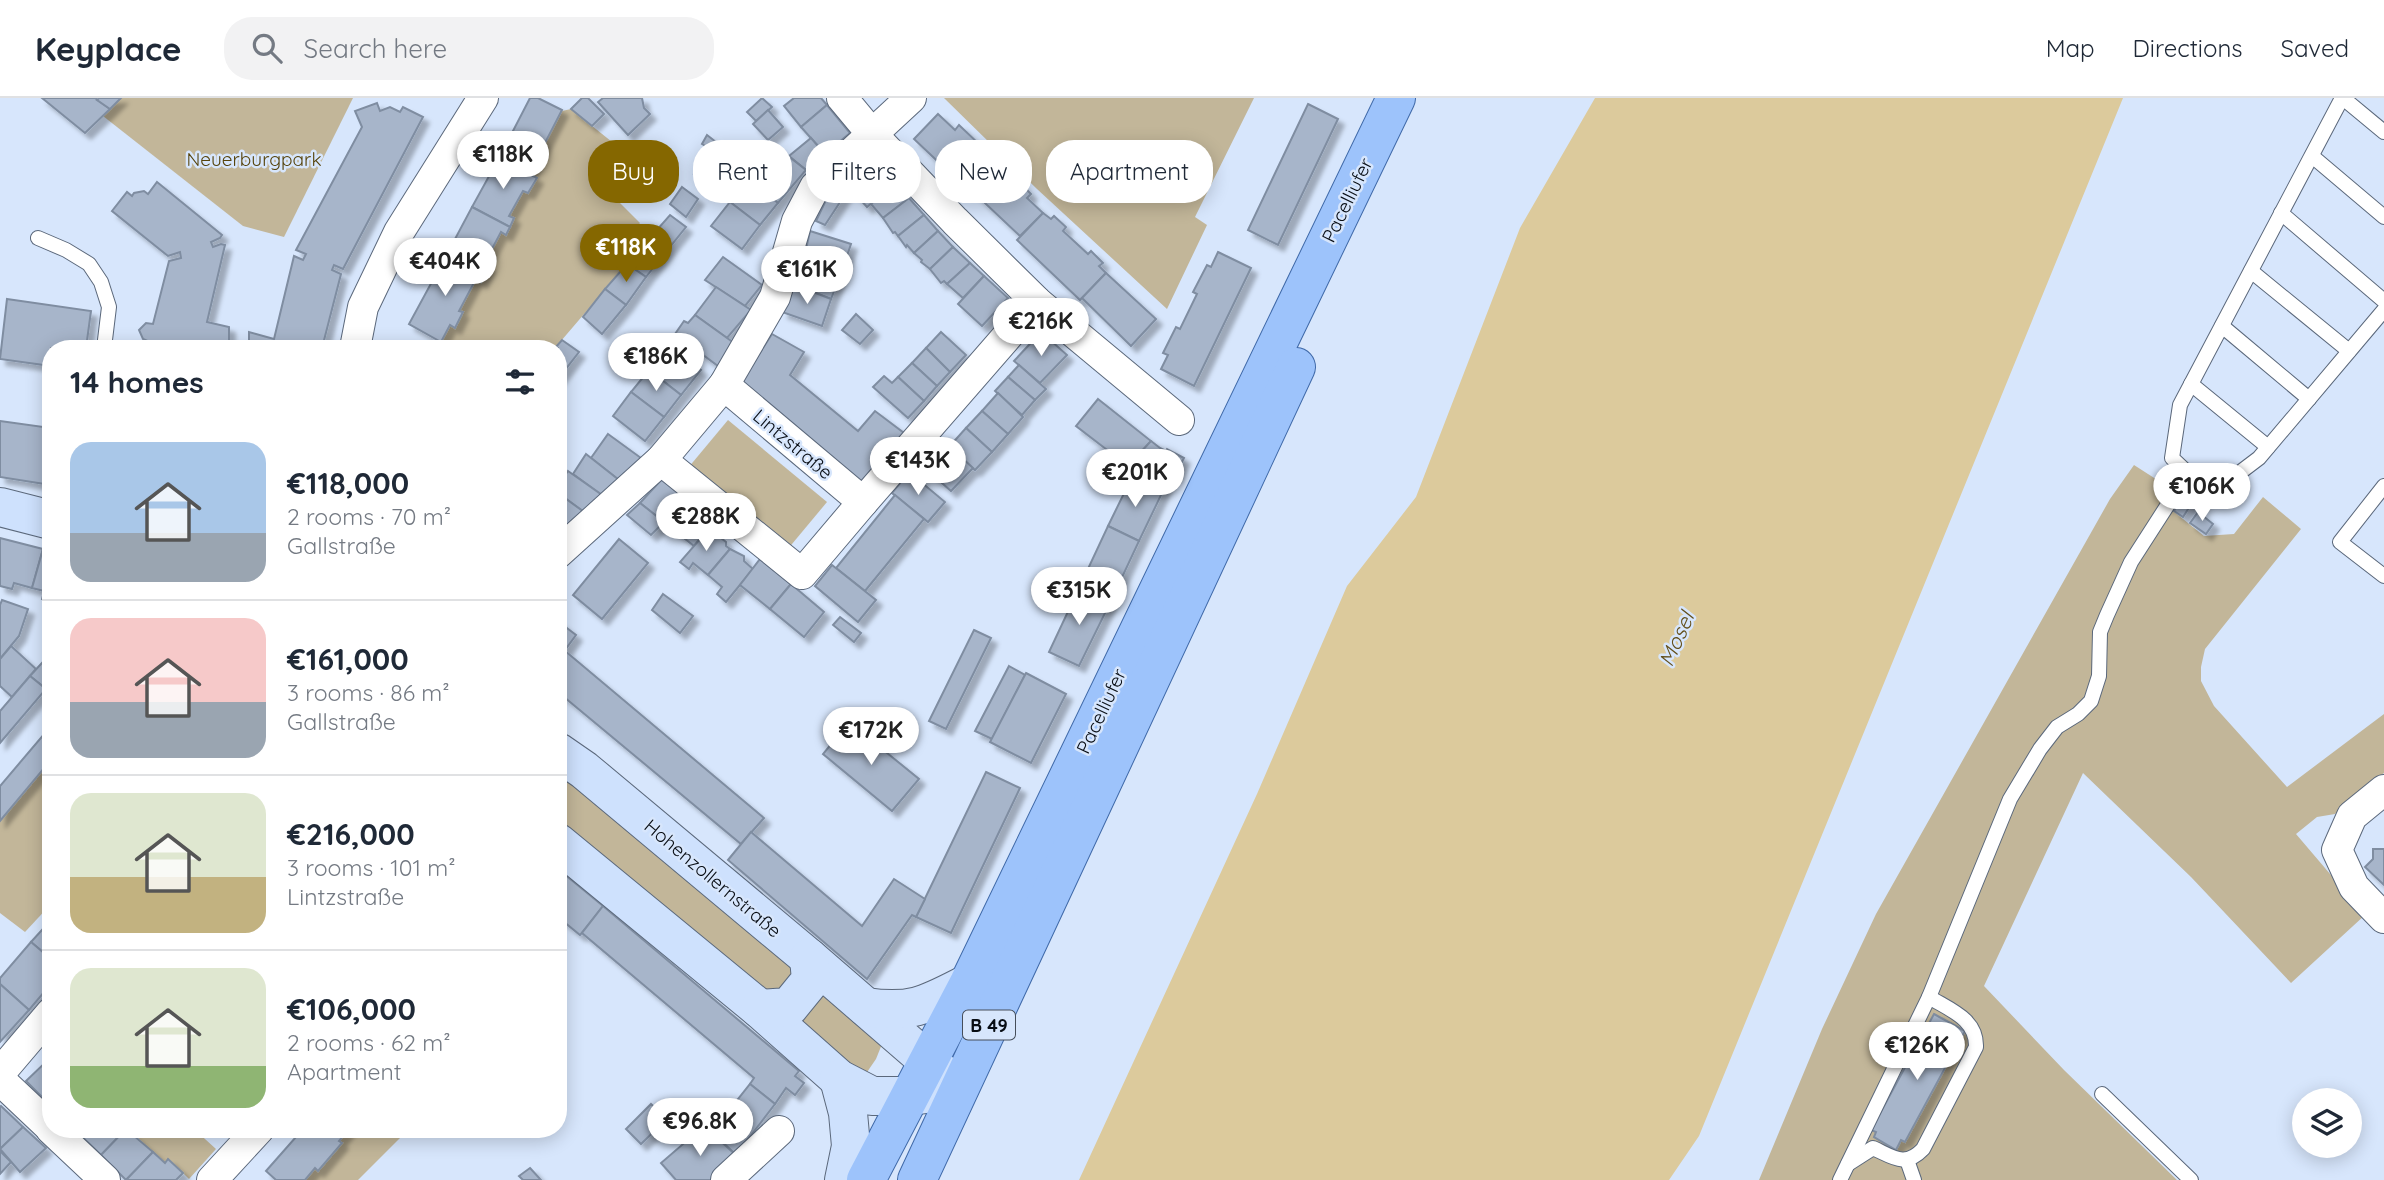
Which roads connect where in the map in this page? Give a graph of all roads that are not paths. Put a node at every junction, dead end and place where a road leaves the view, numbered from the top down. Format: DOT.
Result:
graph roads {
  1 [pos="482,98"];
  2 [pos="842,98"];
  3 [pos="911,98"];
  4 [pos="1396,98"];
  5 [pos="1420,98"];
  6 [pos="2342,98"];
  7 [pos="2384,132"];
  8 [pos="872,134"];
  9 [pos="2312,156"];
  10 [pos="2281,213"];
  11 [pos="2384,216"];
  12 [pos="38,238"];
  13 [pos="2251,271"];
  14 [pos="2384,301"];
  15 [pos="1037,302"];
  16 [pos="2384,310"];
  17 [pos="2222,326"];
  18 [pos="105,340"];
  19 [pos="357,340"];
  20 [pos="2349,351"];
  21 [pos="2191,384"];
  22 [pos="724,386"];
  23 [pos="2309,399"];
  24 [pos="1179,420"];
  25 [pos="2268,447"];
  26 [pos="662,460"];
  27 [pos="2191,476"];
  28 [pos="2384,486"];
  29 [pos="863,502"];
  30 [pos="0,507"];
  31 [pos="42,518"];
  32 [pos="567,545"];
  33 [pos="2384,576"];
  34 [pos="567,758"];
  35 [pos="2384,790"];
  36 [pos="567,850"];
  37 [pos="2384,918"];
  38 [pos="809,958"];
  39 [pos="969,983"];
  40 [pos="1929,997"];
  41 [pos="866,1007"];
  42 [pos="760,1009"];
  43 [pos="42,1024"];
  44 [pos="929,1061"];
  45 [pos="0,1073"];
  46 [pos="839,1079"];
  47 [pos="0,1080"];
  48 [pos="961,1090"];
  49 [pos="2102,1094"];
  50 [pos="911,1096"];
  51 [pos="42,1120"];
  52 [pos="779,1131"];
  53 [pos="61,1138"];
  54 [pos="252,1138"];
  55 [pos="1907,1160"];
  56 [pos="1847,1164"];
  57 [pos="105,1180"];
  58 [pos="212,1180"];
  59 [pos="726,1180"];
  60 [pos="844,1180"];
  61 [pos="866,1180"];
  62 [pos="917,1180"];
  63 [pos="1840,1180"];
  64 [pos="1914,1180"];
  65 [pos="2191,1180"];
  1 -- 19 [label="street"];
  2 -- 8 [label="street"];
  3 -- 8 [label="street"];
  4 -- 39 [label="main road, Pacelliufer / B 49"];
  5 -- 48 [label="main road, Pacelliufer / B 49"];
  6 -- 7 [label="lane"];
  6 -- 9 [label="lane"];
  8 -- 15 [label="street"];
  8 -- 22 [label="street"];
  9 -- 10 [label="lane"];
  9 -- 11 [label="lane"];
  10 -- 13 [label="lane"];
  10 -- 14 [label="lane"];
  12 -- 18 [label="lane"];
  13 -- 17 [label="lane"];
  13 -- 20 [label="lane"];
  15 -- 24 [label="street"];
  15 -- 29 [label="street"];
  16 -- 20 [label="lane"];
  17 -- 21 [label="lane"];
  17 -- 23 [label="lane"];
  20 -- 23 [label="lane"];
  21 -- 25 [label="lane"];
  21 -- 27 [label="lane"];
  22 -- 26 [label="street"];
  22 -- 29 [label="street, Lintzstraße"];
  23 -- 25 [label="lane"];
  25 -- 27 [label="lane"];
  26 -- 29 [label="street"];
  26 -- 32 [label="street"];
  27 -- 40 [label="lane"];
  28 -- 33 [label="lane"];
  30 -- 31 [label="street"];
  34 -- 38 [label="street, Hohenzollernstraße"];
  35 -- 37 [label="street"];
  36 -- 42 [label="street"];
  38 -- 41 [label="street, Hohenzollernstraße"];
  38 -- 42 [label="street"];
  39 -- 41 [label="street"];
  39 -- 44 [label="main road, Pacelliufer / B 49"];
  40 -- 55 [label="lane"];
  40 -- 56 [label="lane"];
  41 -- 44 [label="street, Hohenzollernstraße"];
  42 -- 46 [label="street"];
  43 -- 45 [label="street"];
  44 -- 48 [label="street, Hohenzollernstraße"];
  44 -- 50 [label="main road, Pacelliufer / B 49"];
  46 -- 50 [label="street"];
  46 -- 60 [label="street"];
  47 -- 51 [label="street"];
  48 -- 50 [label="street"];
  48 -- 62 [label="main road, B 49"];
  49 -- 65 [label="lane"];
  50 -- 61 [label="main road, B 49"];
  52 -- 59 [label="street"];
  53 -- 57 [label="street"];
  54 -- 58 [label="street"];
  55 -- 56 [label="lane"];
  55 -- 64 [label="lane"];
  56 -- 63 [label="lane"];
}
